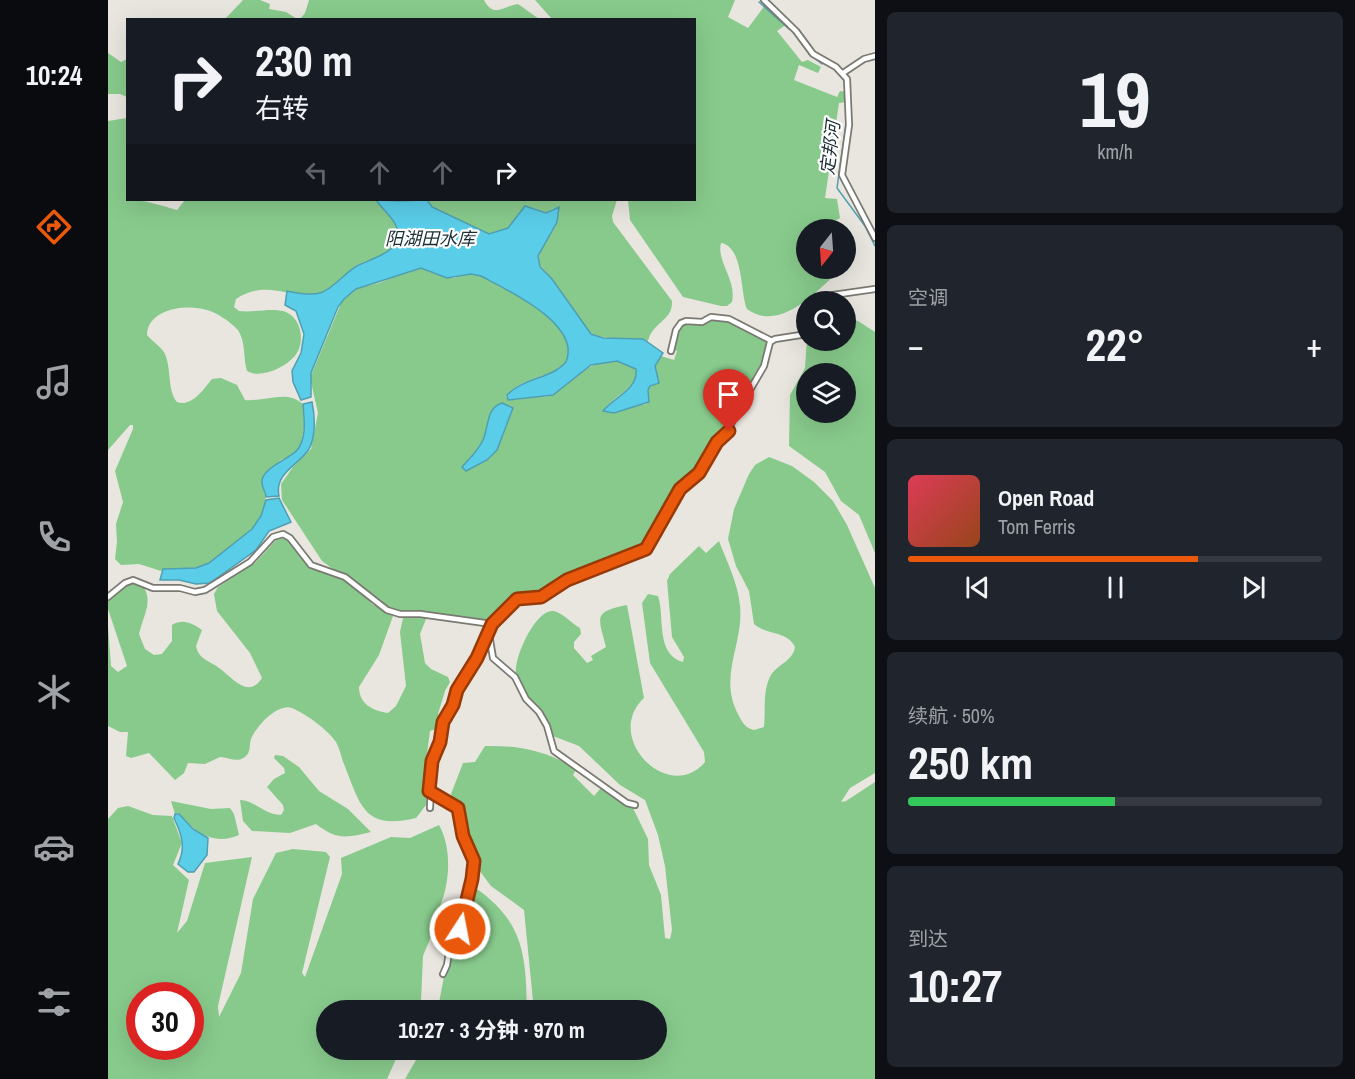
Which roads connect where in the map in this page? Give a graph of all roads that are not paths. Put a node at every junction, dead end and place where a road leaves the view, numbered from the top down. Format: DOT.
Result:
graph roads {
  1 [pos="764,0"];
  2 [pos="875,56"];
  3 [pos="843,73"];
  4 [pos="875,238"];
  5 [pos="875,289"];
  6 [pos="856,292"];
  7 [pos="796,336"];
  8 [pos="772,341"];
  9 [pos="670,351"];
  10 [pos="108,597"];
  11 [pos="492,624"];
  12 [pos="488,632"];
  13 [pos="429,791"];
  14 [pos="635,805"];
  15 [pos="430,808"];
  16 [pos="443,974"];
  1 -- 3 [label="street"];
  2 -- 3 [label="street"];
  3 -- 4 [label="street"];
  5 -- 6 [label="street"];
  7 -- 8 [label="street"];
  8 -- 9 [label="street"];
  8 -- 11 [label="street"];
  10 -- 11 [label="street"];
  11 -- 12 [label="street"];
  12 -- 13 [label="street"];
  12 -- 14 [label="street"];
  13 -- 15 [label="street"];
  13 -- 16 [label="street"];
}
